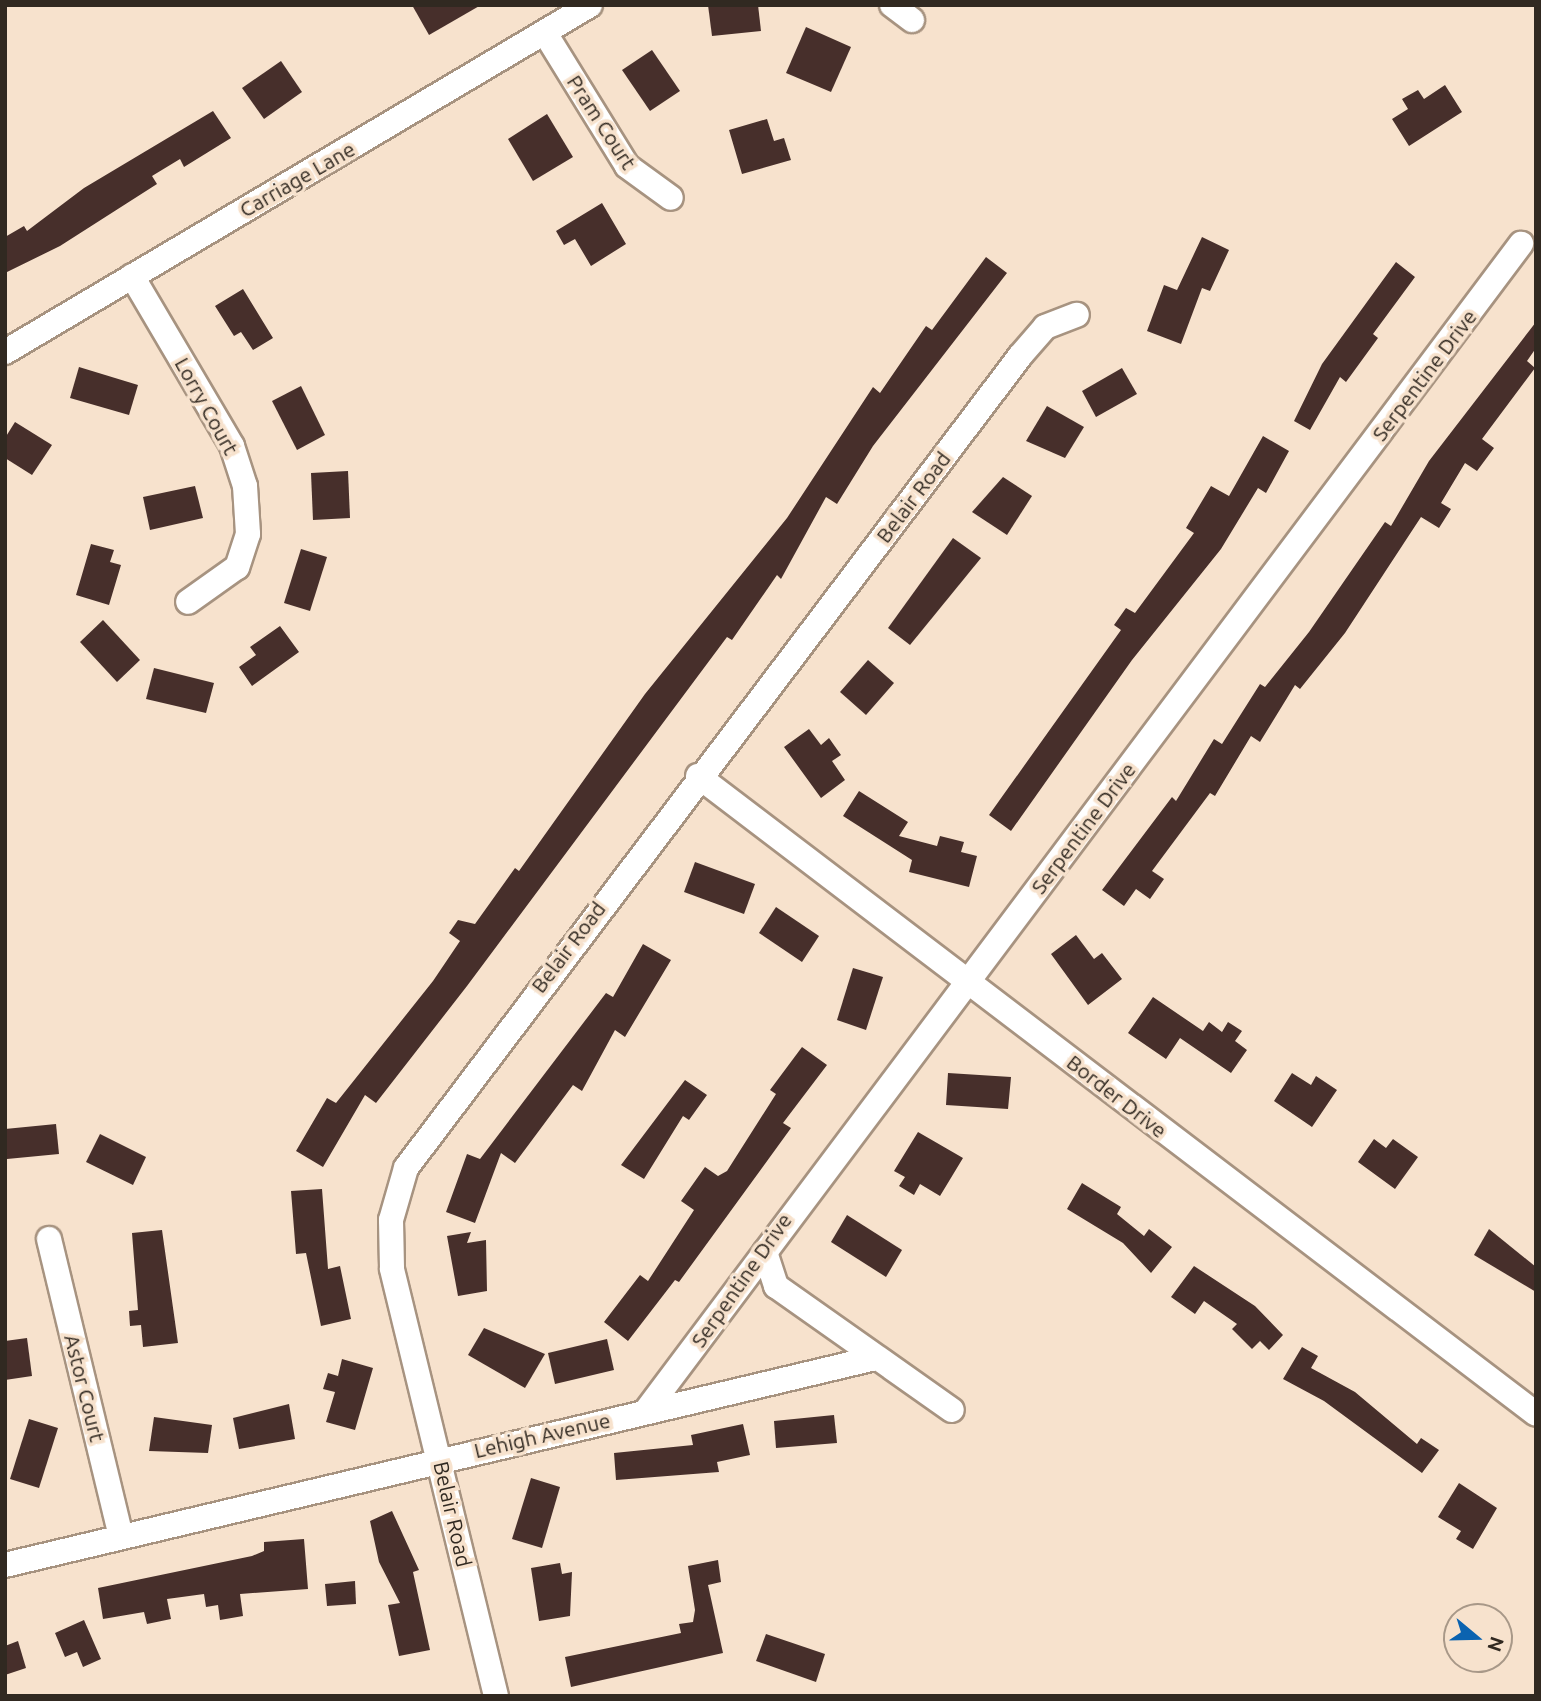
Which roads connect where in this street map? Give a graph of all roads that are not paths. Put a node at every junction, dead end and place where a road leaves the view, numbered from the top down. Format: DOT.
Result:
graph roads {
  1 [pos="590,5"];
  2 [pos="892,5"];
  3 [pos="912,20"];
  4 [pos="545,33"];
  5 [pos="671,198"];
  6 [pos="1521,244"];
  7 [pos="132,276"];
  8 [pos="1077,315"];
  9 [pos="5,352"];
  10 [pos="188,602"];
  11 [pos="698,776"];
  12 [pos="965,981"];
  13 [pos="50,1239"];
  14 [pos="765,1252"];
  15 [pos="875,1358"];
  16 [pos="952,1410"];
  17 [pos="646,1411"];
  18 [pos="1536,1414"];
  19 [pos="441,1460"];
  20 [pos="121,1536"];
  21 [pos="5,1565"];
  22 [pos="496,1696"];
  1 -- 4 [label="street, Carriage Lane"];
  2 -- 3 [label="street"];
  4 -- 5 [label="street, Pram Court"];
  4 -- 7 [label="street, Carriage Lane"];
  6 -- 12 [label="street, Serpentine Drive"];
  7 -- 9 [label="street, Carriage Lane"];
  7 -- 10 [label="street, Lorry Court"];
  8 -- 11 [label="street, Belair Road"];
  11 -- 12 [label="street, Border Drive"];
  11 -- 19 [label="street, Belair Road"];
  12 -- 14 [label="street, Serpentine Drive"];
  12 -- 18 [label="street, Border Drive"];
  13 -- 20 [label="street, Astor Court"];
  14 -- 15 [label="street"];
  14 -- 17 [label="street, Serpentine Drive"];
  15 -- 16 [label="street"];
  15 -- 17 [label="street, Lehigh Avenue"];
  17 -- 19 [label="street, Lehigh Avenue"];
  19 -- 20 [label="street, Lehigh Avenue"];
  19 -- 22 [label="street, Belair Road"];
  20 -- 21 [label="street, Lehigh Avenue"];
}
